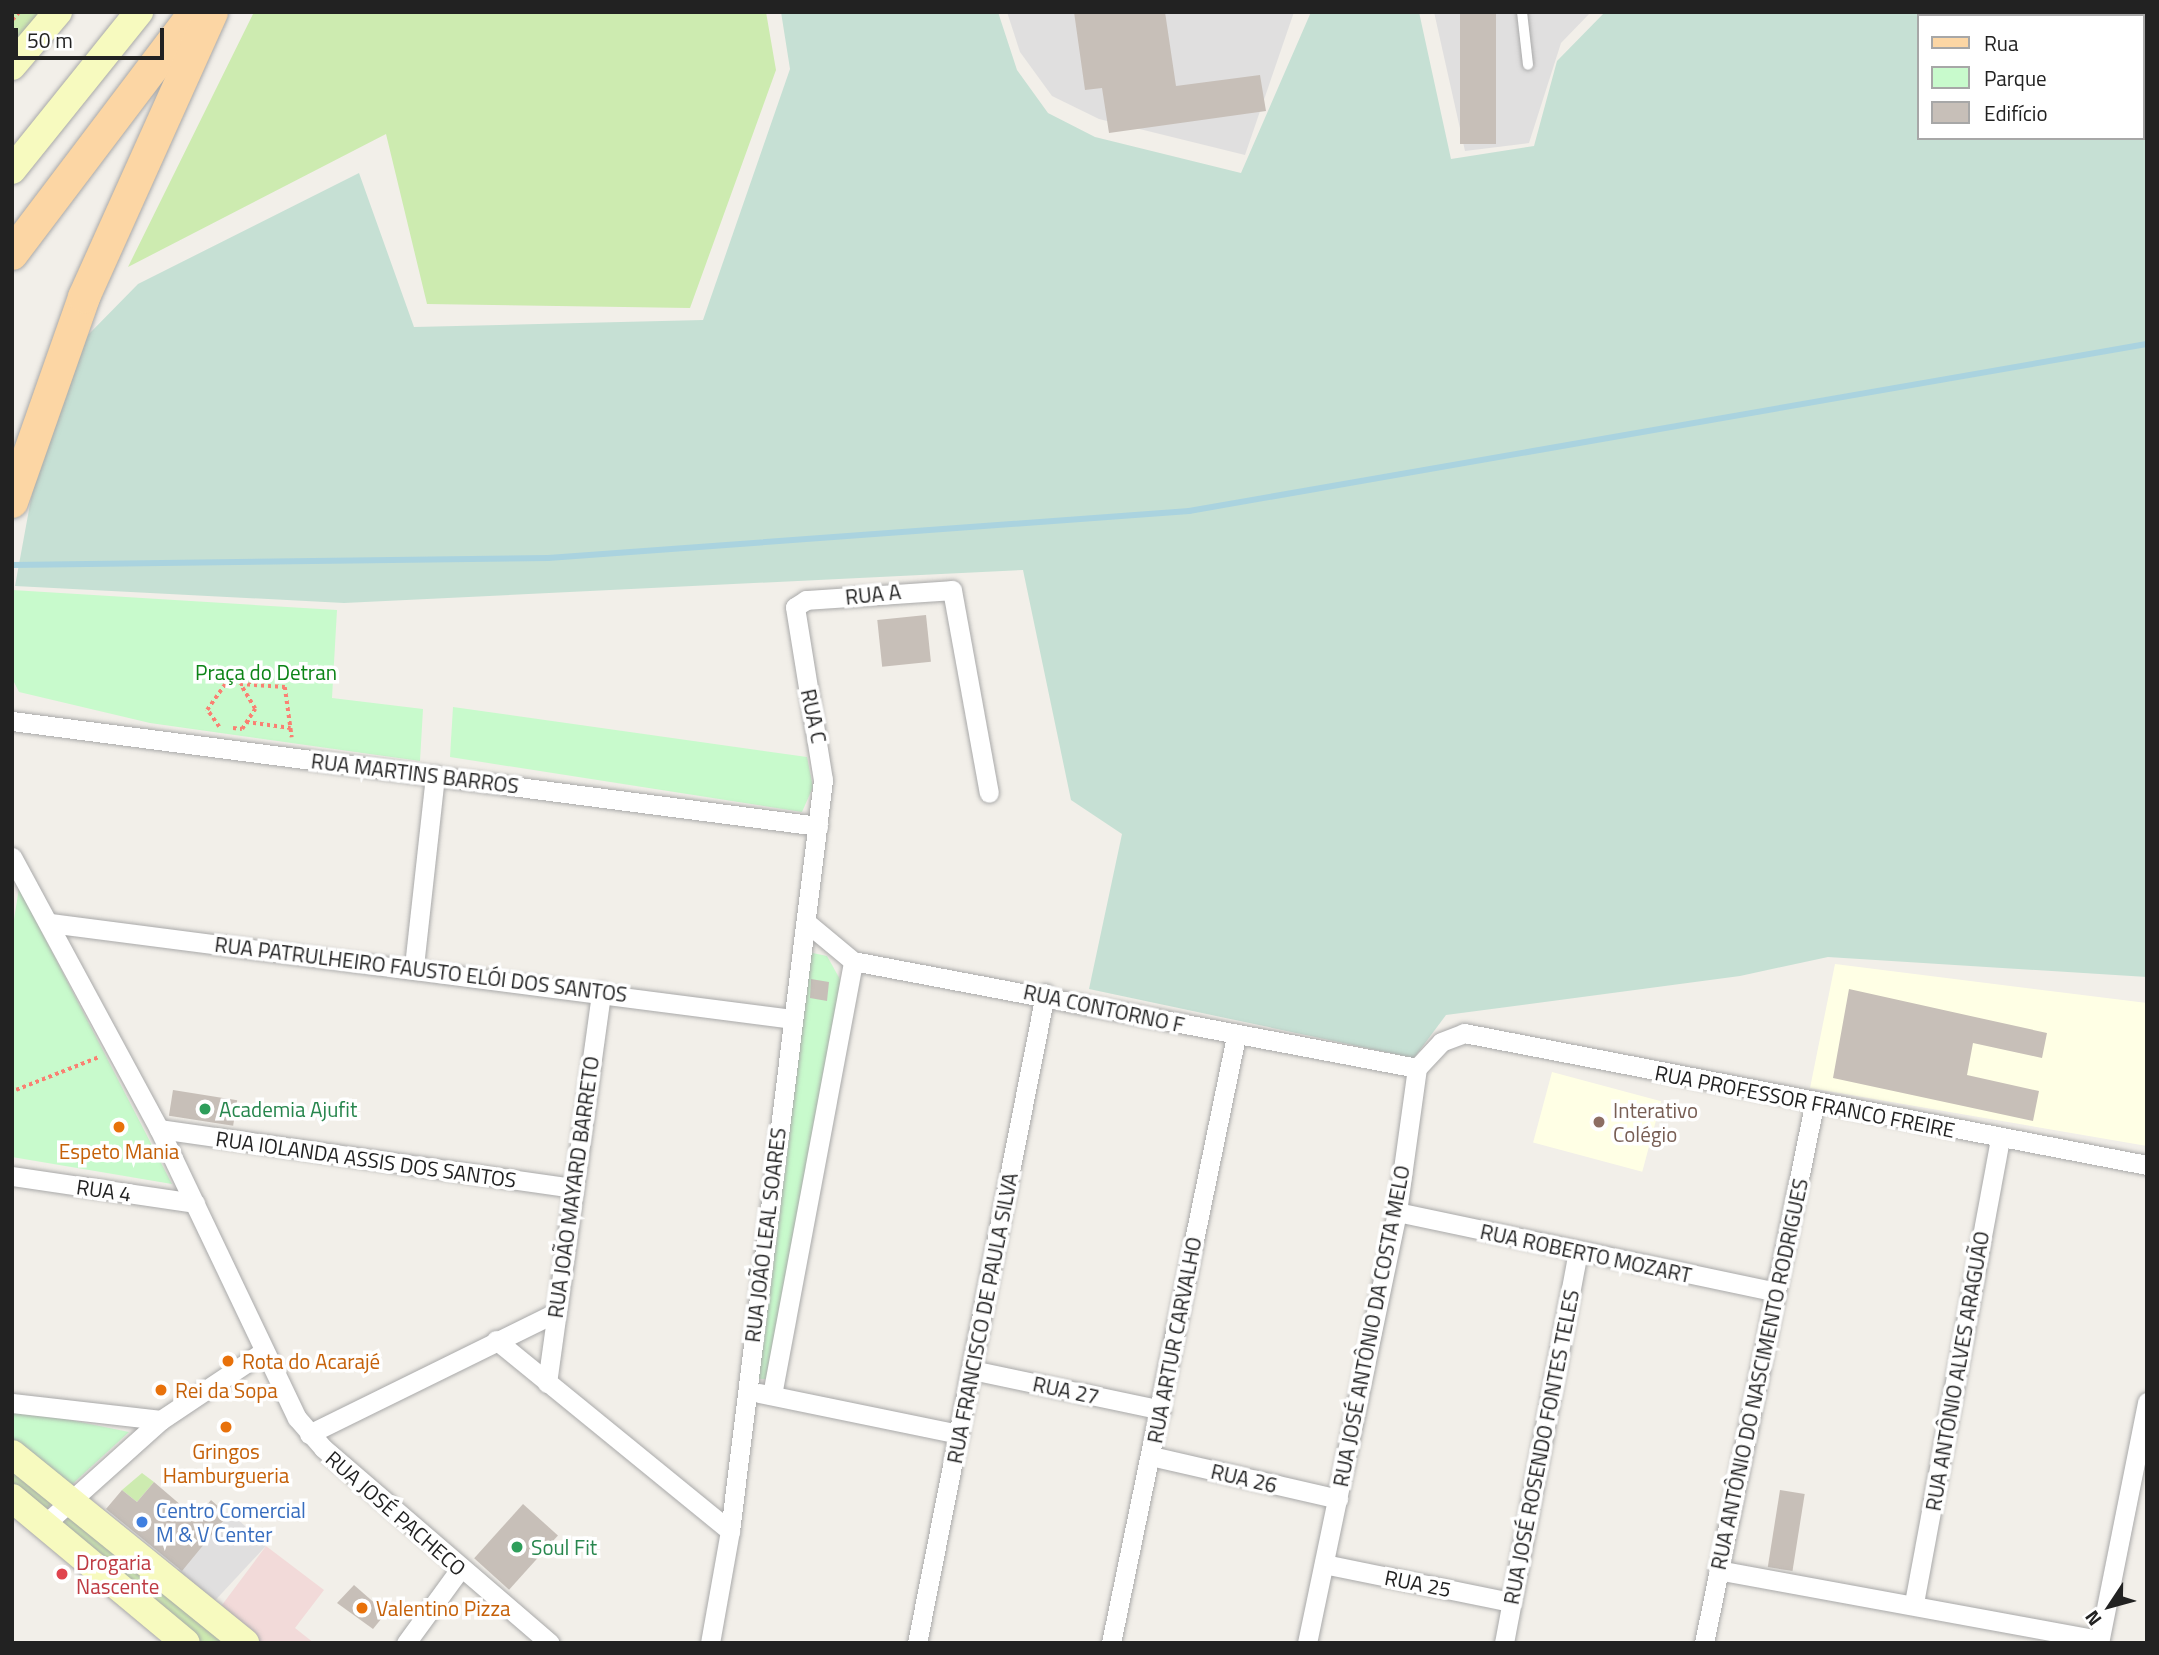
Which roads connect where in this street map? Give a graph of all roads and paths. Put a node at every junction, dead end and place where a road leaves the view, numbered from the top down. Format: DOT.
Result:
graph roads {
  1 [pos="19,12"];
  2 [pos="58,12"];
  3 [pos="139,12"];
  4 [pos="195,12"];
  5 [pos="212,12"];
  6 [pos="1522,12"];
  7 [pos="12,20"];
  8 [pos="1528,65"];
  9 [pos="12,66"];
  10 [pos="12,170"];
  11 [pos="12,254"];
  12 [pos="12,502"];
  13 [pos="795,607"];
  14 [pos="240,684"];
  15 [pos="12,721"];
  16 [pos="246,722"];
  17 [pos="291,728"];
  18 [pos="295,757"];
  19 [pos="435,775"];
  20 [pos="989,793"];
  21 [pos="818,827"];
  22 [pos="12,857"];
  23 [pos="806,922"];
  24 [pos="50,923"];
  25 [pos="853,961"];
  26 [pos="414,966"];
  27 [pos="601,992"];
  28 [pos="1045,994"];
  29 [pos="792,1019"];
  30 [pos="1236,1036"];
  31 [pos="117,1050"];
  32 [pos="1416,1068"];
  33 [pos="14,1089"];
  34 [pos="1814,1105"];
  35 [pos="159,1129"];
  36 [pos="12,1131"];
  37 [pos="2000,1139"];
  38 [pos="2147,1165"];
  39 [pos="12,1176"];
  40 [pos="572,1188"];
  41 [pos="195,1203"];
  42 [pos="1397,1212"];
  43 [pos="1577,1252"];
  44 [pos="1775,1292"];
  45 [pos="555,1313"];
  46 [pos="496,1340"];
  47 [pos="264,1351"];
  48 [pos="972,1370"];
  49 [pos="547,1383"];
  50 [pos="747,1392"];
  51 [pos="772,1395"];
  52 [pos="2147,1402"];
  53 [pos="12,1403"];
  54 [pos="1161,1410"];
  55 [pos="161,1420"];
  56 [pos="309,1434"];
  57 [pos="959,1434"];
  58 [pos="12,1454"];
  59 [pos="1151,1456"];
  60 [pos="69,1496"];
  61 [pos="12,1497"];
  62 [pos="1338,1499"];
  63 [pos="45,1524"];
  64 [pos="730,1531"];
  65 [pos="1324,1564"];
  66 [pos="460,1569"];
  67 [pos="1718,1570"];
  68 [pos="1511,1602"];
  69 [pos="1914,1603"];
  70 [pos="2099,1641"];
  71 [pos="186,1643"];
  72 [pos="245,1643"];
  73 [pos="406,1643"];
  74 [pos="550,1643"];
  75 [pos="710,1643"];
  76 [pos="918,1643"];
  77 [pos="1111,1643"];
  78 [pos="1307,1643"];
  79 [pos="1504,1643"];
  80 [pos="1704,1643"];
  1 -- 7 [label="path"];
  2 -- 9 [label="street"];
  3 -- 10 [label="street"];
  4 -- 11 [label="main road"];
  5 -- 12 [label="main road"];
  6 -- 8 [label="lane"];
  13 -- 20 [label="street, RUA A"];
  13 -- 21 [label="street, RUA C"];
  14 -- 16 [label="path"];
  14 -- 16 [label="path"];
  14 -- 17 [label="path"];
  15 -- 18 [label="street, RUA MARTINS BARROS"];
  16 -- 17 [label="path"];
  17 -- 18 [label="path"];
  18 -- 19 [label="street, RUA MARTINS BARROS"];
  19 -- 21 [label="street, RUA MARTINS BARROS"];
  19 -- 26 [label="street"];
  21 -- 23 [label="street, RUA JOÃO LEAL SOARES"];
  22 -- 24 [label="street, RUA JOSÉ PACHECO"];
  23 -- 25 [label="street, RUA CONTORNO F"];
  23 -- 29 [label="street, RUA JOÃO LEAL SOARES"];
  24 -- 26 [label="street, RUA PATRULHEIRO FAUSTO ELÓI DOS SANTOS"];
  24 -- 31 [label="street, RUA JOSÉ PACHECO"];
  25 -- 28 [label="street, RUA CONTORNO F"];
  25 -- 51 [label="street, RUA JOÃO LEAL SOARES"];
  26 -- 27 [label="street, RUA PATRULHEIRO FAUSTO ELÓI DOS SANTOS"];
  27 -- 29 [label="street, RUA PATRULHEIRO FAUSTO ELÓI DOS SANTOS"];
  27 -- 40 [label="street, RUA JOÃO MAYARD BARRETO"];
  28 -- 30 [label="street, RUA CONTORNO F"];
  28 -- 48 [label="street, RUA FRANCISCO DE PAULA SILVA"];
  29 -- 50 [label="street, RUA JOÃO LEAL SOARES"];
  30 -- 32 [label="street, RUA CONTORNO F"];
  30 -- 54 [label="street, RUA ARTUR CARVALHO"];
  31 -- 33 [label="path"];
  31 -- 35 [label="street, RUA JOSÉ PACHECO"];
  32 -- 34 [label="street, RUA PROFESSOR FRANCO FREIRE"];
  32 -- 42 [label="street, RUA JOSÉ ANTÔNIO DA COSTA MELO"];
  33 -- 36 [label="path"];
  34 -- 37 [label="street, RUA PROFESSOR FRANCO FREIRE"];
  34 -- 44 [label="street, RUA ANTÔNIO DO NASCIMENTO RODRIGUES"];
  35 -- 40 [label="street, RUA IOLANDA ASSIS DOS SANTOS"];
  35 -- 41 [label="street, RUA JOSÉ PACHECO"];
  37 -- 38 [label="street, RUA PROFESSOR FRANCO FREIRE"];
  37 -- 69 [label="street, RUA ANTÔNIO ALVES ARAGUÃO"];
  39 -- 41 [label="street, RUA 4"];
  40 -- 45 [label="street, RUA JOÃO MAYARD BARRETO"];
  41 -- 47 [label="street, RUA JOSÉ PACHECO"];
  42 -- 43 [label="street, RUA ROBERTO MOZART"];
  42 -- 62 [label="street, RUA JOSÉ ANTÔNIO DA COSTA MELO"];
  43 -- 44 [label="street, RUA ROBERTO MOZART"];
  43 -- 68 [label="street, RUA JOSÉ ROSENDO FONTES TELES"];
  44 -- 67 [label="street, RUA ANTÔNIO DO NASCIMENTO RODRIGUES"];
  45 -- 46 [label="street"];
  45 -- 49 [label="street, RUA JOÃO MAYARD BARRETO"];
  46 -- 49 [label="street"];
  46 -- 56 [label="street"];
  47 -- 55 [label="street"];
  47 -- 56 [label="street, RUA JOSÉ PACHECO"];
  48 -- 54 [label="street, RUA 27"];
  48 -- 57 [label="street, RUA FRANCISCO DE PAULA SILVA"];
  49 -- 64 [label="street"];
  50 -- 51 [label="street"];
  50 -- 64 [label="street, RUA JOÃO LEAL SOARES"];
  51 -- 57 [label="street"];
  52 -- 70 [label="street"];
  53 -- 55 [label="street"];
  54 -- 59 [label="street, RUA ARTUR CARVALHO"];
  55 -- 60 [label="street"];
  56 -- 66 [label="street, RUA JOSÉ PACHECO"];
  57 -- 76 [label="street, RUA FRANCISCO DE PAULA SILVA"];
  58 -- 60 [label="street"];
  59 -- 62 [label="street, RUA 26"];
  59 -- 77 [label="street, RUA ARTUR CARVALHO"];
  60 -- 63 [label="street"];
  60 -- 72 [label="street"];
  61 -- 63 [label="street"];
  62 -- 65 [label="street, RUA JOSÉ ANTÔNIO DA COSTA MELO"];
  63 -- 71 [label="street"];
  64 -- 75 [label="street, RUA JOÃO LEAL SOARES"];
  65 -- 68 [label="street, RUA 25"];
  65 -- 78 [label="street, RUA JOSÉ ANTÔNIO DA COSTA MELO"];
  66 -- 73 [label="street"];
  66 -- 74 [label="street, RUA JOSÉ PACHECO"];
  67 -- 69 [label="street"];
  67 -- 80 [label="street, RUA ANTÔNIO DO NASCIMENTO RODRIGUES"];
  68 -- 79 [label="street, RUA JOSÉ ROSENDO FONTES TELES"];
  69 -- 70 [label="street"];
}
